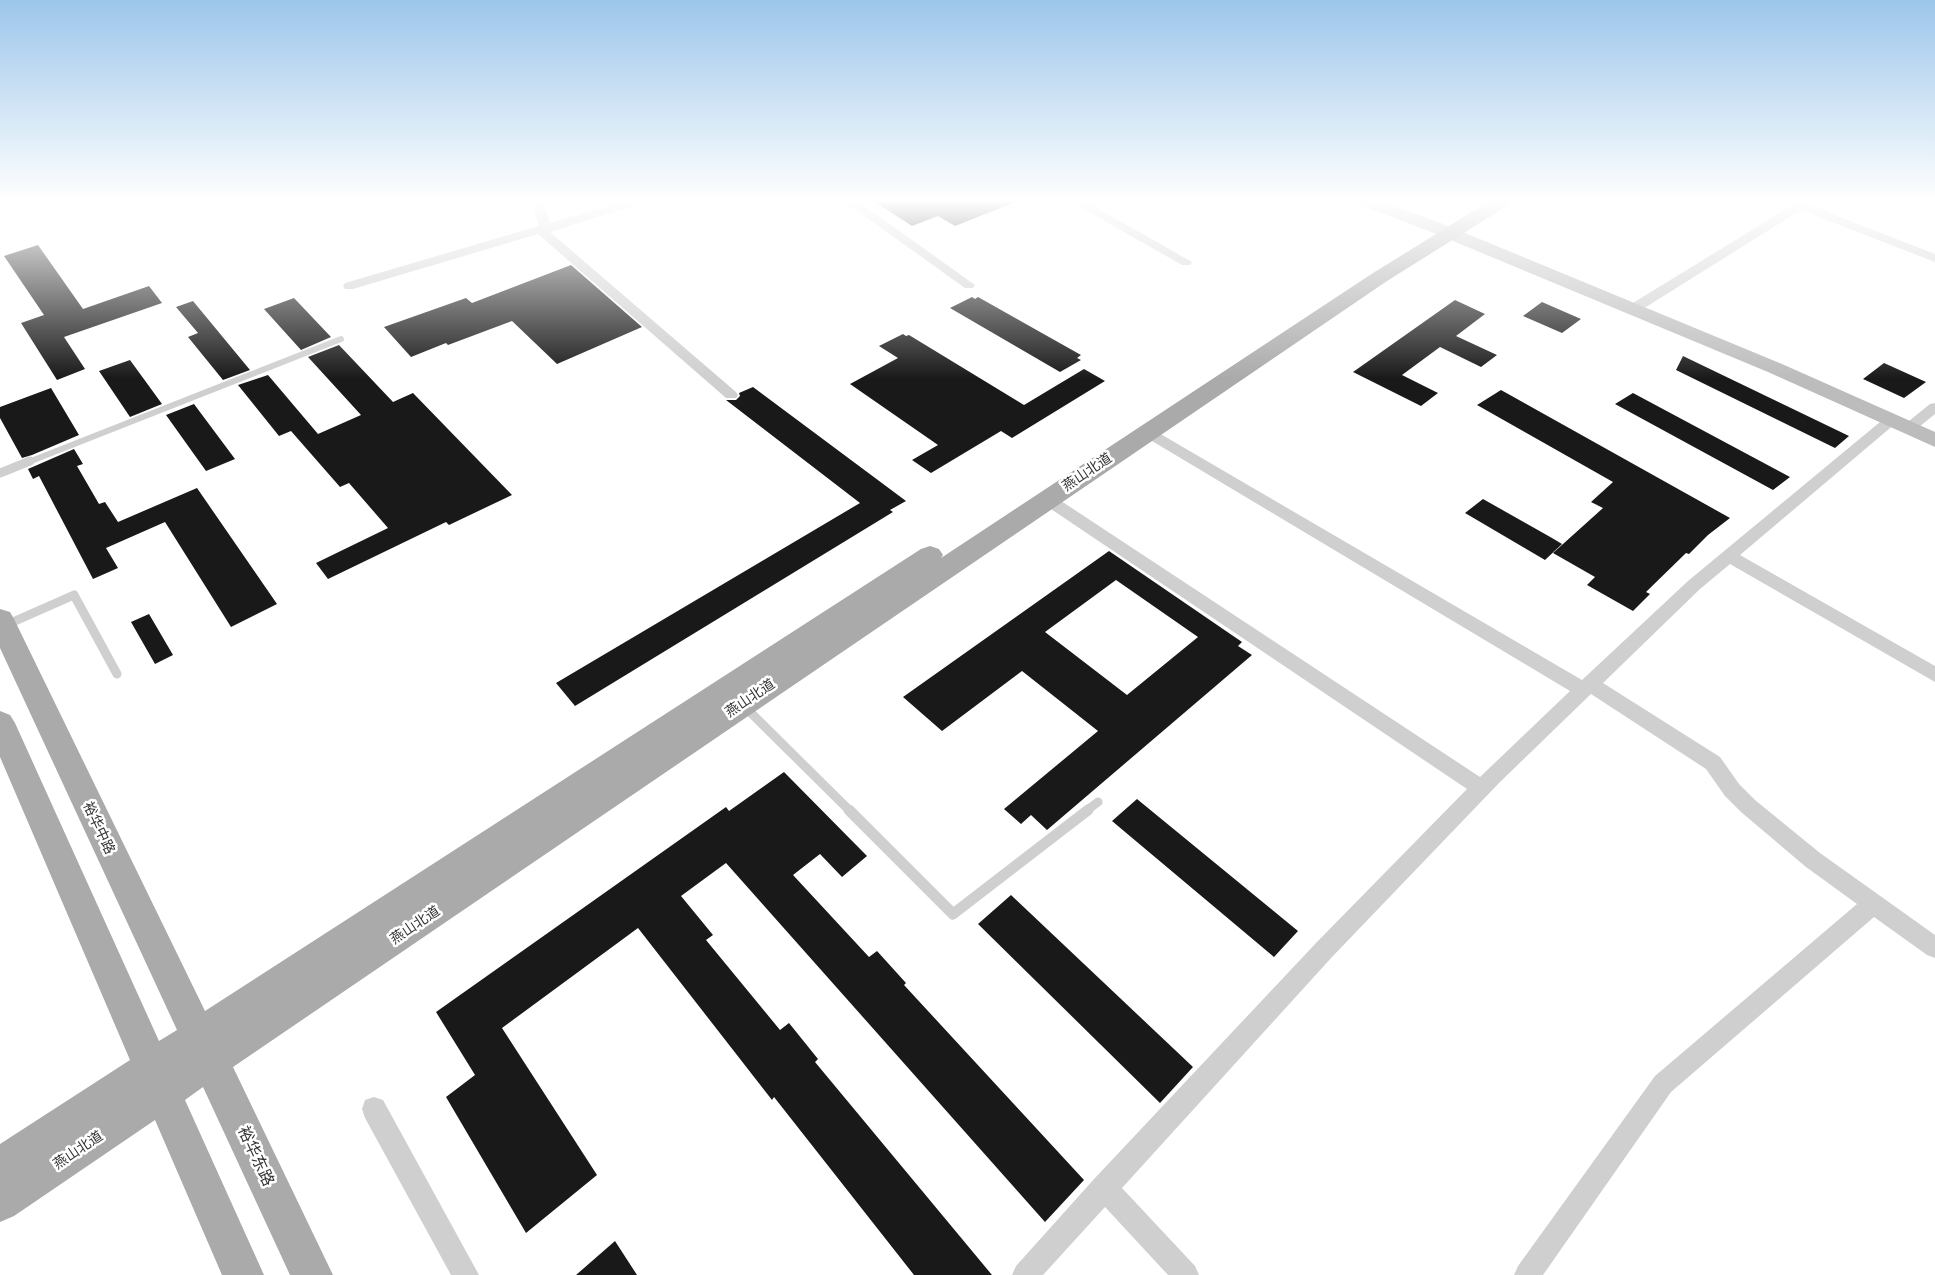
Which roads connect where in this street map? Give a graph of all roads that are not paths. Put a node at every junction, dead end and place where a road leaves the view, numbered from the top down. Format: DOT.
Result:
graph roads {
  1 [pos="441,260"];
  2 [pos="577,260"];
  3 [pos="933,260"];
  4 [pos="1181,260"];
  5 [pos="1384,260"];
  6 [pos="1403,260"];
  7 [pos="1513,260"];
  8 [pos="1713,260"];
  9 [pos="1186,262"];
  10 [pos="970,285"];
  11 [pos="349,286"];
  12 [pos="1633,309"];
  13 [pos="341,339"];
  14 [pos="731,395"];
  15 [pos="1935,407"];
  16 [pos="1900,424"];
  17 [pos="1147,432"];
  18 [pos="1935,440"];
  19 [pos="0,473"];
  20 [pos="1047,499"];
  21 [pos="1729,556"];
  22 [pos="2,622"];
  23 [pos="117,674"];
  24 [pos="1935,675"];
  25 [pos="1587,687"];
  26 [pos="742,704"];
  27 [pos="0,723"];
  28 [pos="1481,788"];
  29 [pos="1098,802"];
  30 [pos="1873,904"];
  31 [pos="1935,948"];
  32 [pos="205,1049"];
  33 [pos="157,1080"];
  34 [pos="374,1109"];
  35 [pos="0,1167"];
  36 [pos="1104,1187"];
  37 [pos="0,1202"];
  38 [pos="243,1275"];
  39 [pos="312,1275"];
  40 [pos="466,1275"];
  41 [pos="1025,1275"];
  42 [pos="1186,1275"];
  43 [pos="1527,1275"];
  1 -- 11 [label="street"];
  2 -- 14 [label="street"];
  3 -- 10 [label="street"];
  4 -- 9 [label="street"];
  5 -- 32 [label="main road, 燕山北道"];
  6 -- 17 [label="main road, 燕山北道"];
  7 -- 12 [label="main road"];
  8 -- 12 [label="street"];
  12 -- 16 [label="main road"];
  13 -- 19 [label="lane"];
  15 -- 16 [label="street"];
  16 -- 18 [label="main road"];
  16 -- 21 [label="street"];
  17 -- 20 [label="main road, 燕山北道"];
  17 -- 25 [label="street"];
  20 -- 26 [label="main road, 燕山北道"];
  20 -- 28 [label="street"];
  21 -- 24 [label="street"];
  21 -- 25 [label="street"];
  22 -- 23 [label="lane"];
  22 -- 32 [label="main road, 裕华中路"];
  25 -- 28 [label="street"];
  25 -- 30 [label="street"];
  26 -- 29 [label="lane"];
  26 -- 32 [label="main road, 燕山北道"];
  27 -- 33 [label="main road"];
  28 -- 36 [label="street"];
  30 -- 31 [label="street"];
  30 -- 43 [label="street"];
  32 -- 33 [label="main road, 燕山北道"];
  32 -- 39 [label="main road, 裕华东路"];
  33 -- 35 [label="main road, 燕山北道"];
  33 -- 37 [label="main road, 燕山北道"];
  33 -- 38 [label="main road"];
  34 -- 40 [label="street"];
  36 -- 41 [label="street"];
  36 -- 42 [label="street"];
}
